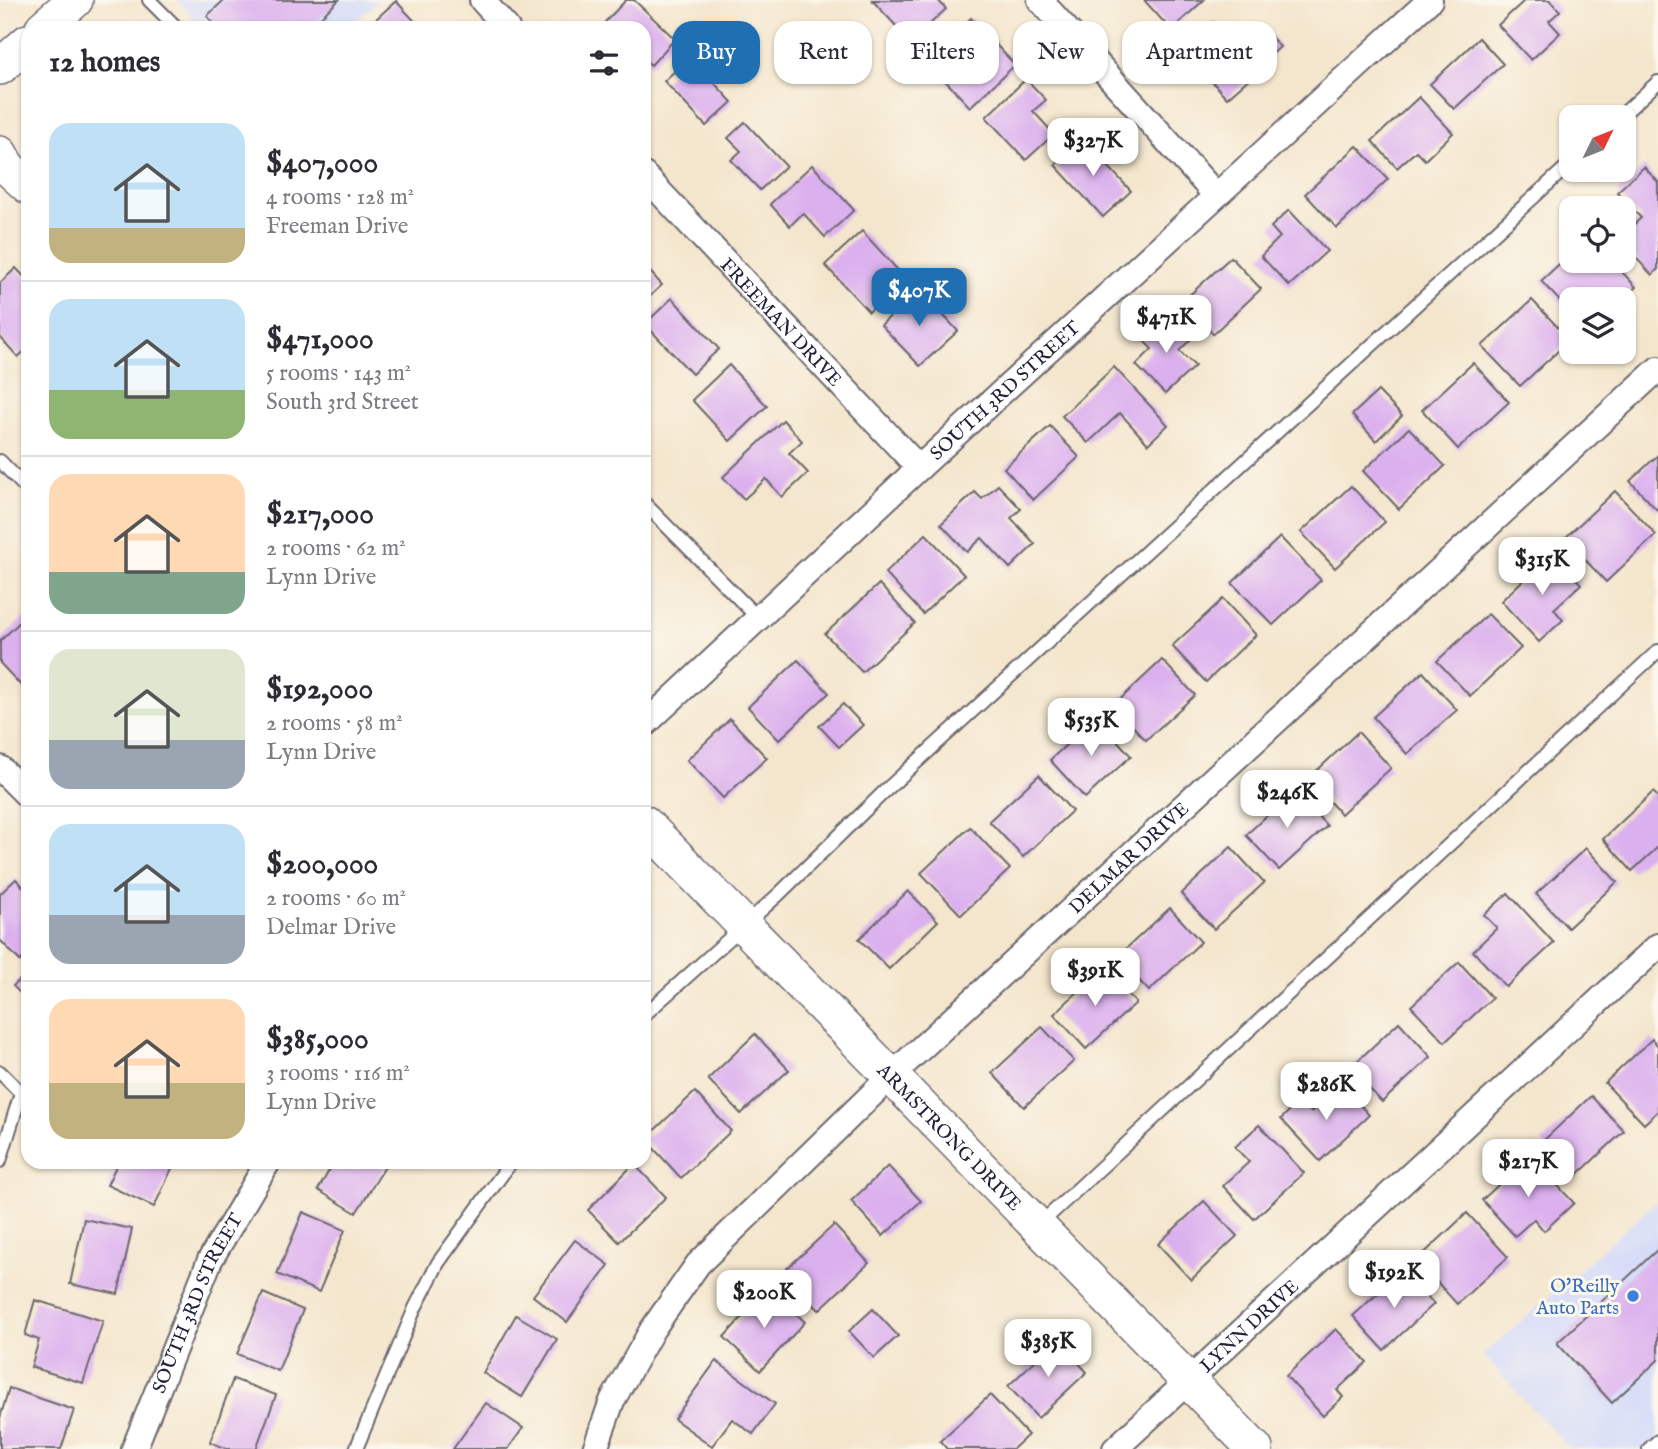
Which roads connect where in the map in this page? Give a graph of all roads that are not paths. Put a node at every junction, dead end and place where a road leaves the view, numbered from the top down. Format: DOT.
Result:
graph roads {
  1 [pos="75,0"];
  2 [pos="149,0"];
  3 [pos="482,0"];
  4 [pos="1040,0"];
  5 [pos="1430,0"];
  6 [pos="51,21"];
  7 [pos="170,21"];
  8 [pos="502,21"];
  9 [pos="21,48"];
  10 [pos="0,67"];
  11 [pos="1658,82"];
  12 [pos="1633,105"];
  13 [pos="0,154"];
  14 [pos="1559,174"];
  15 [pos="21,180"];
  16 [pos="651,182"];
  17 [pos="1215,194"];
  18 [pos="1658,369"];
  19 [pos="0,461"];
  20 [pos="919,468"];
  21 [pos="21,483"];
  22 [pos="651,510"];
  23 [pos="758,618"];
  24 [pos="1658,651"];
  25 [pos="651,718"];
  26 [pos="0,768"];
  27 [pos="21,789"];
  28 [pos="651,830"];
  29 [pos="744,926"];
  30 [pos="1658,946"];
  31 [pos="651,1008"];
  32 [pos="0,1072"];
  33 [pos="892,1075"];
  34 [pos="0,1161"];
  35 [pos="264,1169"];
  36 [pos="506,1169"];
  37 [pos="1038,1226"];
  38 [pos="1188,1381"];
  39 [pos="1658,1441"];
  40 [pos="134,1449"];
  41 [pos="356,1449"];
  42 [pos="595,1449"];
  43 [pos="1115,1449"];
  44 [pos="1255,1449"];
  45 [pos="1649,1449"];
  1 -- 6 [label="street"];
  2 -- 7 [label="lane"];
  3 -- 8 [label="street"];
  4 -- 17 [label="street"];
  5 -- 17 [label="street, SOUTH 3RD STREET"];
  9 -- 10 [label="street"];
  11 -- 12 [label="lane"];
  13 -- 15 [label="street"];
  14 -- 29 [label="lane"];
  16 -- 20 [label="street, FREEMAN DRIVE"];
  17 -- 20 [label="street, SOUTH 3RD STREET"];
  18 -- 33 [label="street, DELMAR DRIVE"];
  19 -- 21 [label="lane"];
  20 -- 23 [label="street, SOUTH 3RD STREET"];
  22 -- 23 [label="lane"];
  23 -- 25 [label="street, SOUTH 3RD STREET"];
  24 -- 37 [label="lane"];
  26 -- 27 [label="street"];
  28 -- 29 [label="street, ARMSTRONG DRIVE"];
  29 -- 31 [label="lane"];
  29 -- 33 [label="street, ARMSTRONG DRIVE"];
  30 -- 38 [label="street, LYNN DRIVE"];
  32 -- 34 [label="lane"];
  33 -- 37 [label="street, ARMSTRONG DRIVE"];
  33 -- 42 [label="street, DELMAR DRIVE"];
  35 -- 40 [label="street, SOUTH 3RD STREET"];
  36 -- 41 [label="lane"];
  37 -- 38 [label="street, ARMSTRONG DRIVE"];
  38 -- 43 [label="street, LYNN DRIVE"];
  38 -- 44 [label="street, ARMSTRONG DRIVE"];
  39 -- 45 [label="lane"];
}
